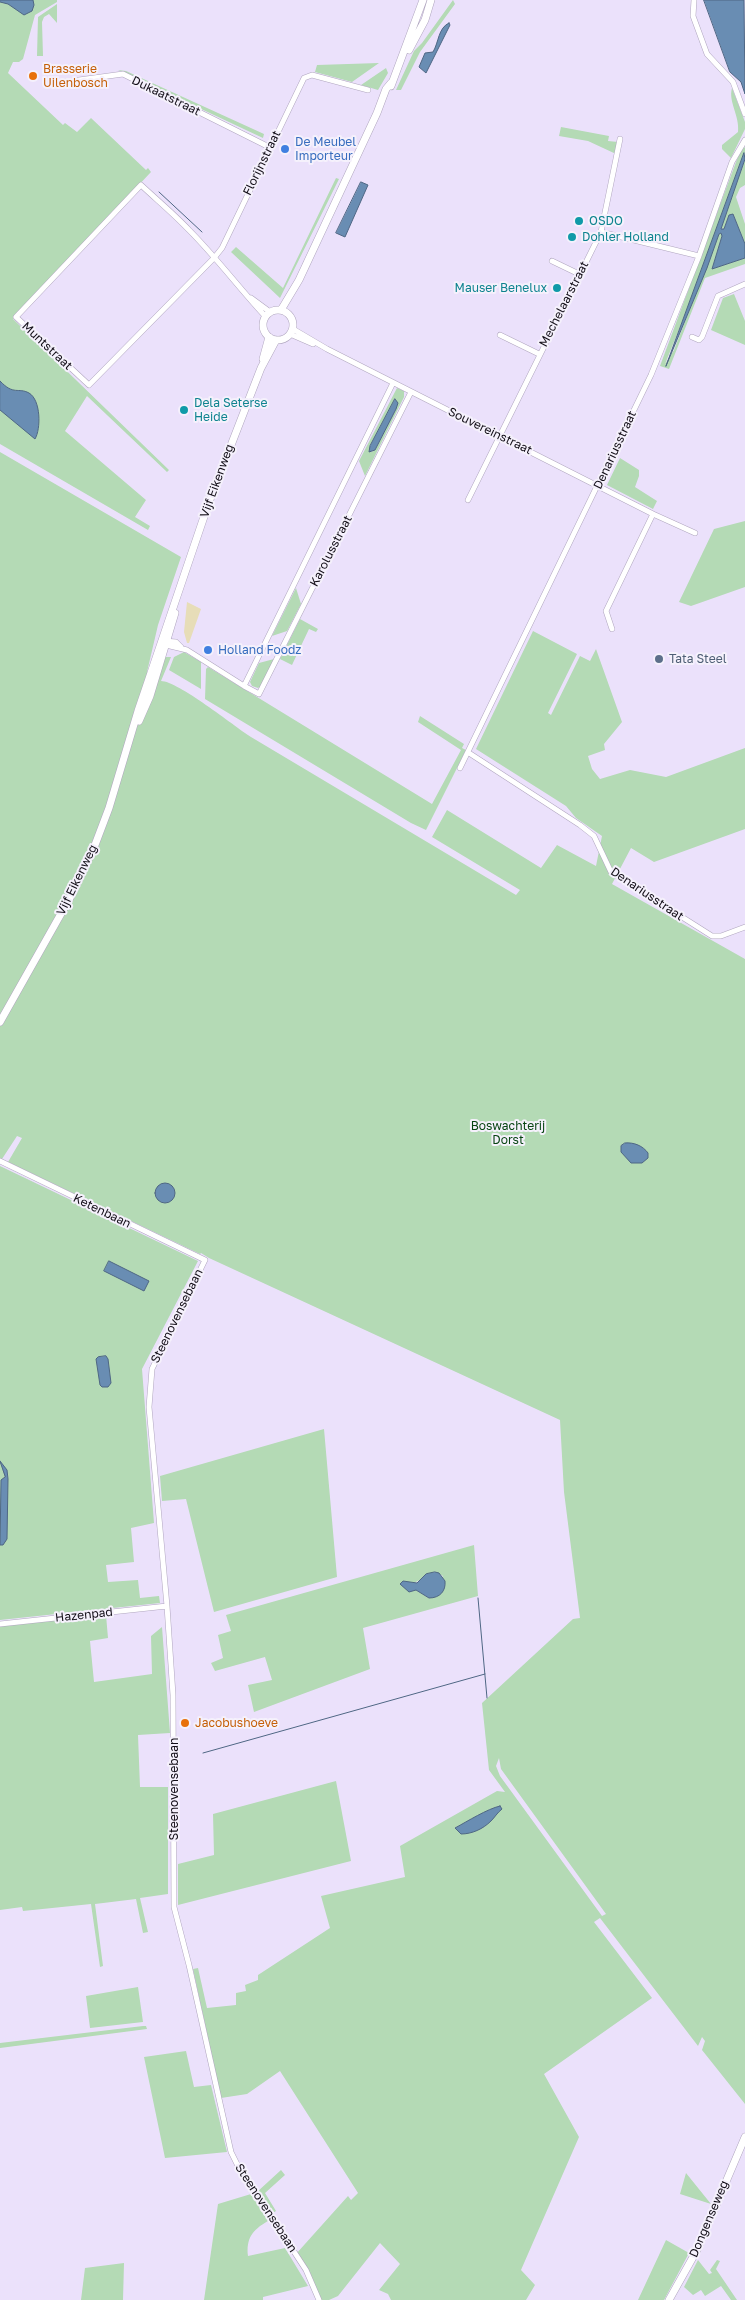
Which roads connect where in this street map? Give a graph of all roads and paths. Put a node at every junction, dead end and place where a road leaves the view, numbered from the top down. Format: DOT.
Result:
graph roads {
  1 [pos="423,0"];
  2 [pos="431,0"];
  3 [pos="694,0"];
  4 [pos="399,66"];
  5 [pos="57,83"];
  6 [pos="368,90"];
  7 [pos="745,114"];
  8 [pos="620,139"];
  9 [pos="745,140"];
  10 [pos="269,147"];
  11 [pos="601,232"];
  12 [pos="699,256"];
  13 [pos="214,258"];
  14 [pos="552,261"];
  15 [pos="579,274"];
  16 [pos="745,284"];
  17 [pos="284,312"];
  18 [pos="268,314"];
  19 [pos="291,331"];
  20 [pos="500,335"];
  21 [pos="692,337"];
  22 [pos="272,339"];
  23 [pos="539,354"];
  24 [pos="393,383"];
  25 [pos="411,392"];
  26 [pos="499,436"];
  27 [pos="599,485"];
  28 [pos="468,500"];
  29 [pos="653,514"];
  30 [pos="695,533"];
  31 [pos="612,629"];
  32 [pos="165,642"];
  33 [pos="244,686"];
  34 [pos="469,753"];
  35 [pos="460,768"];
  36 [pos="745,927"];
  37 [pos="0,1022"];
  38 [pos="0,1161"];
  39 [pos="205,1260"];
  40 [pos="167,1606"];
  41 [pos="0,1624"];
  42 [pos="745,2137"];
  43 [pos="319,2300"];
  44 [pos="669,2300"];
  1 -- 4 [label="main road"];
  2 -- 4 [label="main road"];
  3 -- 7 [label="street"];
  4 -- 17 [label="main road"];
  5 -- 10 [label="street, Dukaatstraat"];
  6 -- 10 [label="street, Florijnstraat"];
  8 -- 11 [label="street, Mechelaarstraat"];
  9 -- 12 [label="street, Denariusstraat"];
  10 -- 13 [label="street, Florijnstraat"];
  11 -- 12 [label="street"];
  11 -- 15 [label="street, Mechelaarstraat"];
  12 -- 27 [label="street, Denariusstraat"];
  13 -- 13 [label="street, Muntstraat"];
  13 -- 18 [label="street"];
  14 -- 15 [label="street"];
  15 -- 23 [label="street, Mechelaarstraat"];
  16 -- 21 [label="street"];
  17 -- 18 [label="main road"];
  17 -- 19 [label="main road"];
  18 -- 22 [label="main road"];
  19 -- 22 [label="main road"];
  19 -- 24 [label="street, Souvereinstraat"];
  20 -- 23 [label="street, Mechelaarstraat"];
  22 -- 32 [label="main road, Vijf Eikenweg"];
  23 -- 26 [label="street, Mechelaarstraat"];
  24 -- 25 [label="street, Souvereinstraat"];
  24 -- 33 [label="street, Karolusstraat"];
  25 -- 26 [label="street, Souvereinstraat"];
  25 -- 33 [label="street, Karolusstraat"];
  26 -- 27 [label="street, Souvereinstraat"];
  26 -- 28 [label="street, Mechelaarstraat"];
  27 -- 29 [label="street, Souvereinstraat"];
  27 -- 34 [label="street, Denariusstraat"];
  29 -- 30 [label="street, Souvereinstraat"];
  29 -- 31 [label="street"];
  32 -- 33 [label="street, Karolusstraat"];
  32 -- 37 [label="main road, Vijf Eikenweg"];
  34 -- 35 [label="street, Denariusstraat"];
  34 -- 36 [label="street, Denariusstraat"];
  38 -- 39 [label="street, Ketenbaan"];
  39 -- 40 [label="street, Steenovensebaan"];
  40 -- 41 [label="street, Hazenpad"];
  40 -- 43 [label="street, Steenovensebaan"];
  42 -- 44 [label="main road, Dongenseweg"];
}
